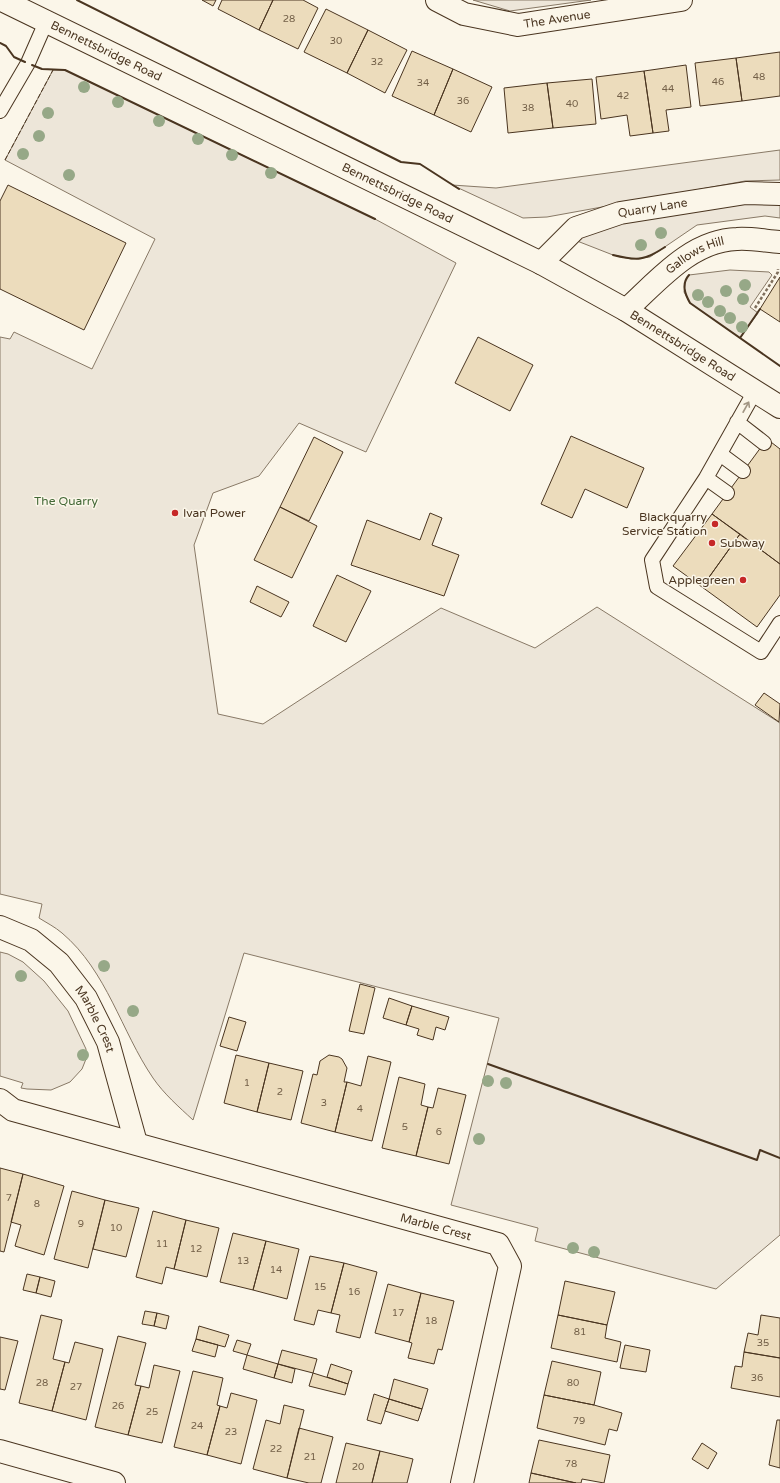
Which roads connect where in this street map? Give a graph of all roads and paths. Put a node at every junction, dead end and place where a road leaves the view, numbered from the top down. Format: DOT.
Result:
graph roads {
  1 [pos="2,0"];
  2 [pos="437,0"];
  3 [pos="681,0"];
  4 [pos="46,22"];
  5 [pos="0,111"];
  6 [pos="780,194"];
  7 [pos="780,242"];
  8 [pos="541,263"];
  9 [pos="778,272"];
  10 [pos="755,308"];
  11 [pos="626,310"];
  12 [pos="755,391"];
  13 [pos="780,407"];
  14 [pos="737,422"];
  15 [pos="764,443"];
  16 [pos="720,454"];
  17 [pos="743,471"];
  18 [pos="706,478"];
  19 [pos="727,493"];
  20 [pos="780,623"];
  21 [pos="3,927"];
  22 [pos="0,1100"];
  23 [pos="136,1143"];
  24 [pos="0,1451"];
  25 [pos="114,1483"];
  26 [pos="462,1483"];
  1 -- 4 [label="street, Bennettsbridge Road"];
  2 -- 3 [label="street, The Avenue"];
  4 -- 5 [label="lane"];
  4 -- 8 [label="street, Bennettsbridge Road"];
  6 -- 8 [label="street, Quarry Lane"];
  7 -- 11 [label="street, Gallows Hill"];
  8 -- 11 [label="street, Bennettsbridge Road"];
  9 -- 10 [label="path"];
  11 -- 12 [label="street, Bennettsbridge Road"];
  12 -- 13 [label="street, Bennettsbridge Road"];
  14 -- 12 [label="lane, one-way"];
  14 -- 15 [label="lane"];
  14 -- 16 [label="lane"];
  16 -- 17 [label="lane"];
  16 -- 18 [label="lane"];
  18 -- 19 [label="lane"];
  18 -- 20 [label="lane"];
  21 -- 23 [label="street, Marble Crest"];
  22 -- 23 [label="street, Marble Crest"];
  23 -- 26 [label="street, Marble Crest"];
  24 -- 25 [label="street"];
}
